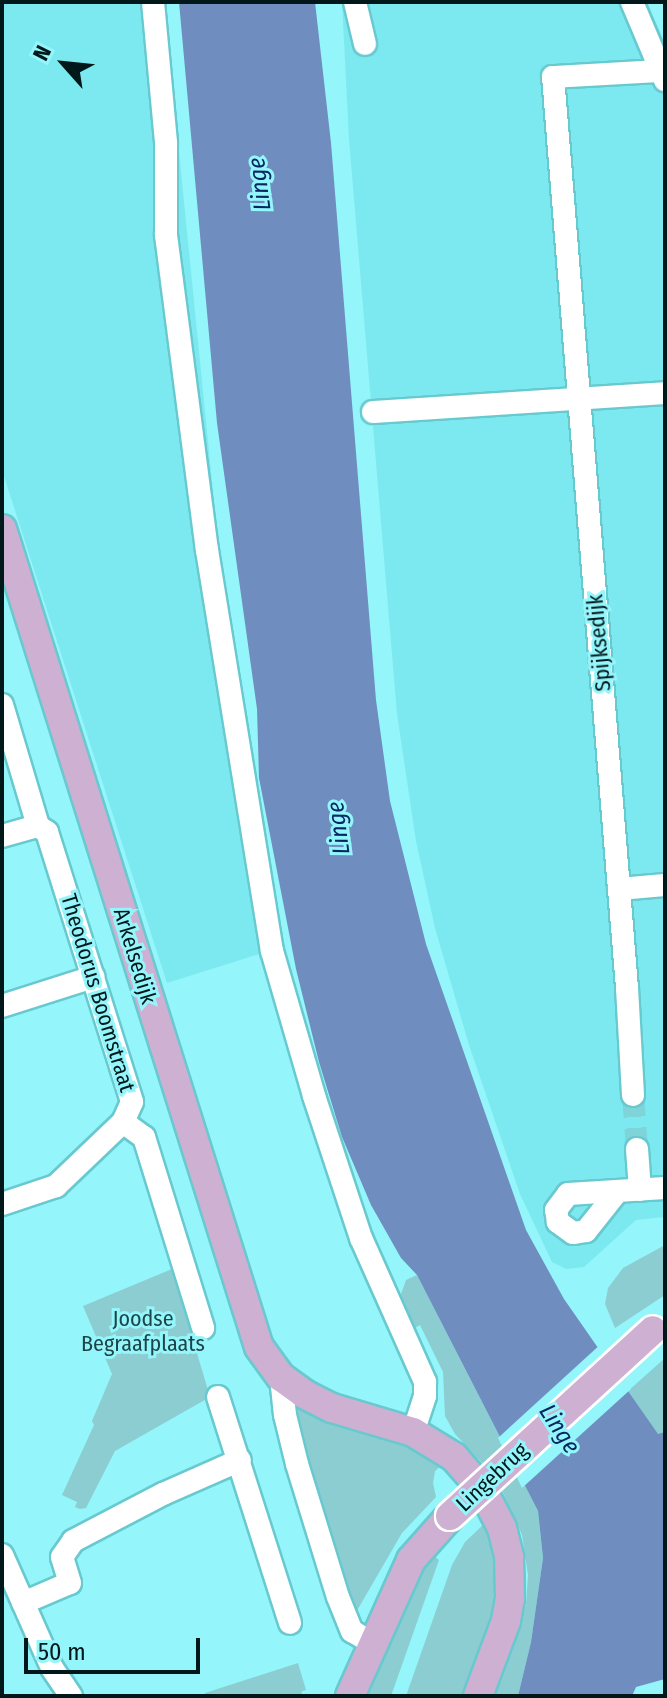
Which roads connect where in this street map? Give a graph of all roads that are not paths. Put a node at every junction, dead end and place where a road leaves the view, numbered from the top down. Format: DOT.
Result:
graph roads {
  1 [pos="153,2"];
  2 [pos="355,2"];
  3 [pos="632,2"];
  4 [pos="365,44"];
  5 [pos="663,76"];
  6 [pos="665,393"];
  7 [pos="578,397"];
  8 [pos="373,412"];
  9 [pos="2,529"];
  10 [pos="2,705"];
  11 [pos="38,826"];
  12 [pos="2,836"];
  13 [pos="665,885"];
  14 [pos="619,889"];
  15 [pos="93,977"];
  16 [pos="2,1006"];
  17 [pos="633,1095"];
  18 [pos="123,1122"];
  19 [pos="637,1149"];
  20 [pos="665,1188"];
  21 [pos="640,1190"];
  22 [pos="617,1192"];
  23 [pos="2,1204"];
  24 [pos="659,1325"];
  25 [pos="203,1328"];
  26 [pos="281,1377"];
  27 [pos="218,1397"];
  28 [pos="413,1432"];
  29 [pos="240,1460"];
  30 [pos="2,1555"];
  31 [pos="23,1603"];
  32 [pos="290,1623"];
  33 [pos="366,1654"];
  34 [pos="71,1696"];
  35 [pos="330,1696"];
  36 [pos="350,1696"];
  37 [pos="478,1696"];
  1 -- 28 [label="street"];
  2 -- 4 [label="street"];
  3 -- 5 [label="street"];
  5 -- 7 [label="street, Spijksedijk"];
  6 -- 7 [label="street"];
  7 -- 8 [label="street"];
  7 -- 14 [label="street, Spijksedijk"];
  9 -- 26 [label="main road, Arkelsedijk"];
  10 -- 11 [label="street, Theodorus Boomstraat"];
  11 -- 12 [label="street"];
  11 -- 15 [label="street, Theodorus Boomstraat"];
  13 -- 14 [label="street"];
  14 -- 17 [label="street, Spijksedijk"];
  15 -- 16 [label="street"];
  15 -- 18 [label="street, Theodorus Boomstraat"];
  18 -- 23 [label="street"];
  18 -- 25 [label="street, Theodorus Boomstraat"];
  19 -- 21 [label="street"];
  20 -- 21 [label="street"];
  21 -- 22 [label="street"];
  24 -- 33 [label="main road, Lingebrug, bridge"];
  26 -- 28 [label="main road, Arkelsedijk"];
  26 -- 33 [label="street, Arkelsedijk"];
  27 -- 29 [label="street"];
  28 -- 37 [label="main road, Arkelsedijk"];
  29 -- 31 [label="street"];
  29 -- 32 [label="street"];
  30 -- 31 [label="street"];
  31 -- 34 [label="street"];
  33 -- 35 [label="main road, Lingebrug"];
  33 -- 36 [label="main road, Lingebrug"];
}
